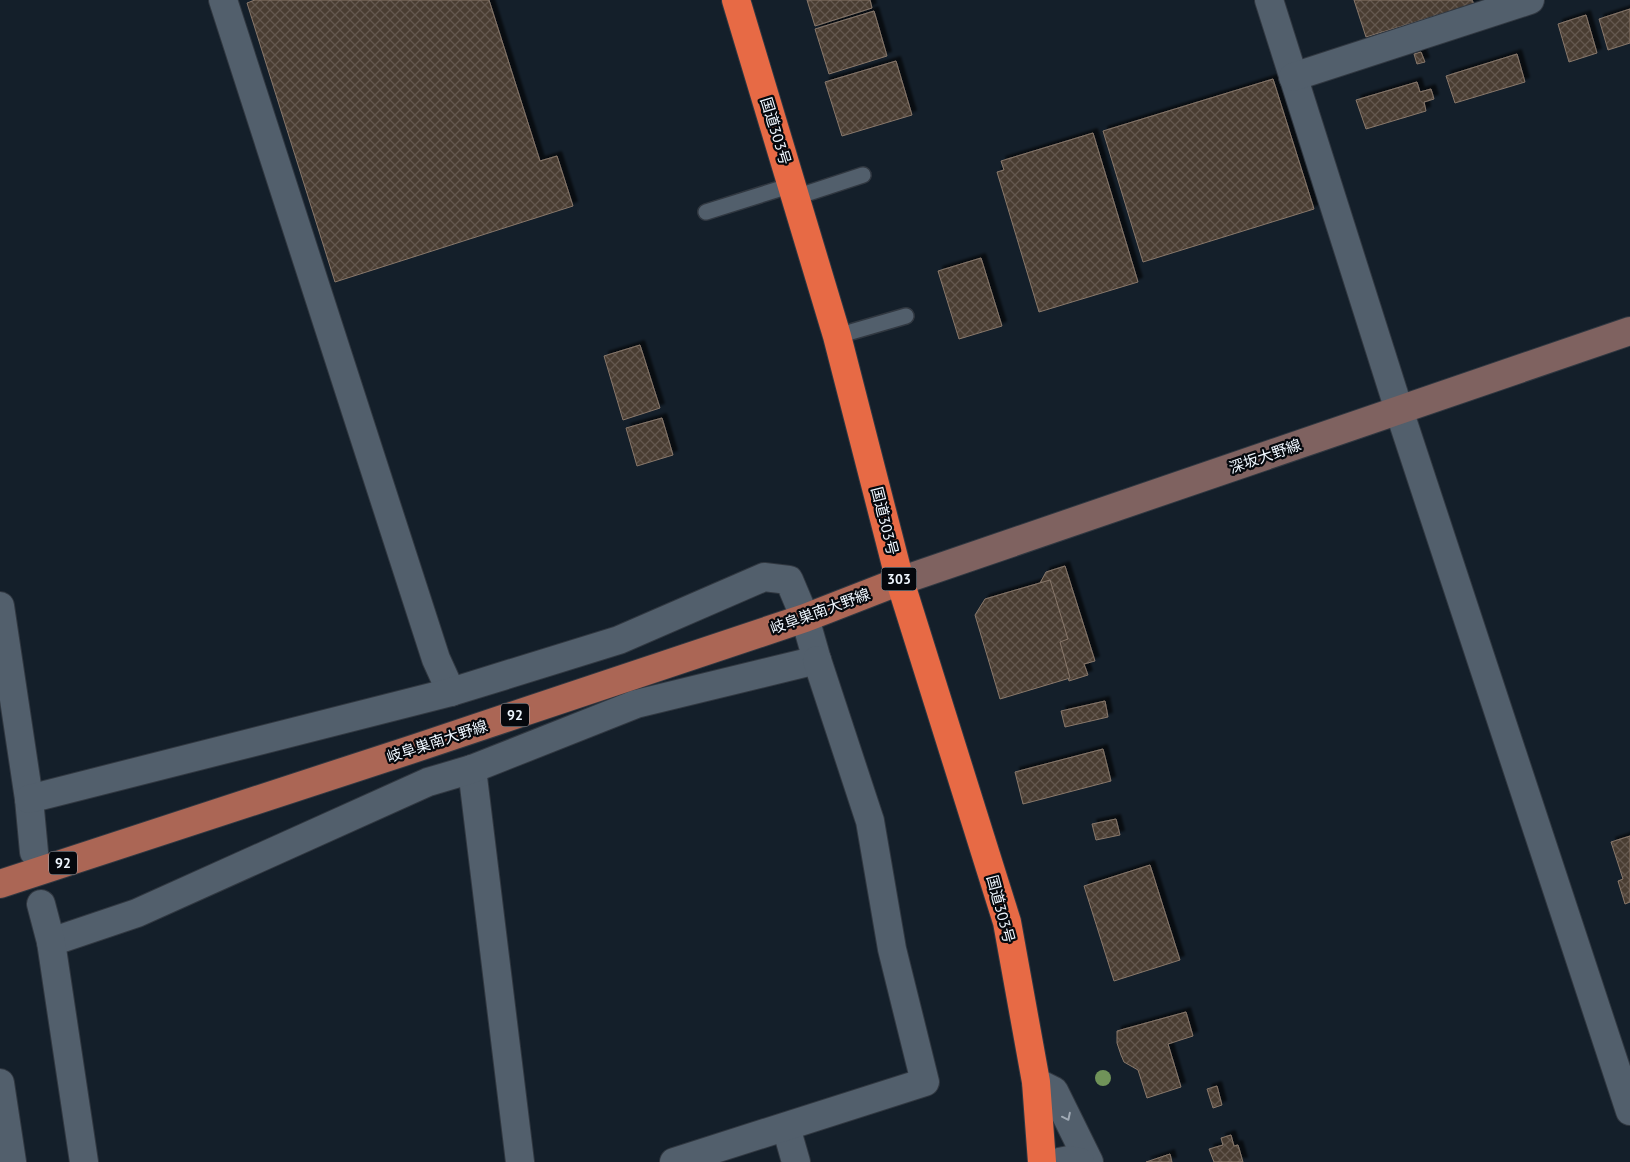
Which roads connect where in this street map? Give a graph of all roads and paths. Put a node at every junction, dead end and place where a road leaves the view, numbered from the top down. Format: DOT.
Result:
graph roads {
  1 [pos="223,0"];
  2 [pos="736,0"];
  3 [pos="1269,0"];
  4 [pos="1530,0"];
  5 [pos="1294,77"];
  6 [pos="863,175"];
  7 [pos="794,191"];
  8 [pos="706,212"];
  9 [pos="906,316"];
  10 [pos="1630,331"];
  11 [pos="837,336"];
  12 [pos="1400,410"];
  13 [pos="900,581"];
  14 [pos="0,606"];
  15 [pos="805,618"];
  16 [pos="817,660"];
  17 [pos="451,692"];
  18 [pos="472,769"];
  19 [pos="29,799"];
  20 [pos="34,852"];
  21 [pos="0,884"];
  22 [pos="41,904"];
  23 [pos="51,942"];
  24 [pos="0,1082"];
  25 [pos="1036,1082"];
  26 [pos="1630,1111"];
  27 [pos="786,1127"];
  28 [pos="12,1162"];
  29 [pos="84,1162"];
  30 [pos="520,1162"];
  31 [pos="674,1162"];
  32 [pos="796,1162"];
  33 [pos="1042,1162"];
  34 [pos="1059,1162"];
  35 [pos="1080,1162"];
  36 [pos="1089,1162"];
  1 -- 17 [label="street"];
  2 -- 7 [label="highway, 国道303号 / 303"];
  3 -- 5 [label="street"];
  4 -- 5 [label="street"];
  5 -- 12 [label="street"];
  6 -- 7 [label="lane"];
  7 -- 8 [label="lane"];
  7 -- 11 [label="highway, 国道303号 / 303"];
  9 -- 11 [label="lane"];
  10 -- 12 [label="main road, 深坂大野線"];
  11 -- 13 [label="highway, 国道303号 / 303"];
  12 -- 13 [label="main road, 深坂大野線"];
  12 -- 26 [label="street"];
  13 -- 15 [label="main road, 岐阜巣南大野線 / 92"];
  13 -- 25 [label="highway, 国道303号 / 303"];
  14 -- 19 [label="street"];
  15 -- 16 [label="street"];
  15 -- 17 [label="street"];
  15 -- 21 [label="main road, 岐阜巣南大野線 / 92"];
  16 -- 18 [label="street"];
  16 -- 27 [label="street"];
  17 -- 19 [label="street"];
  18 -- 23 [label="street"];
  18 -- 30 [label="street"];
  19 -- 20 [label="street"];
  22 -- 23 [label="street"];
  23 -- 29 [label="street"];
  24 -- 28 [label="street"];
  25 -- 33 [label="highway, 国道303号 / 303"];
  25 -- 36 [label="street, one-way"];
  27 -- 31 [label="street"];
  27 -- 32 [label="street"];
  34 -- 35 [label="street"];
}
